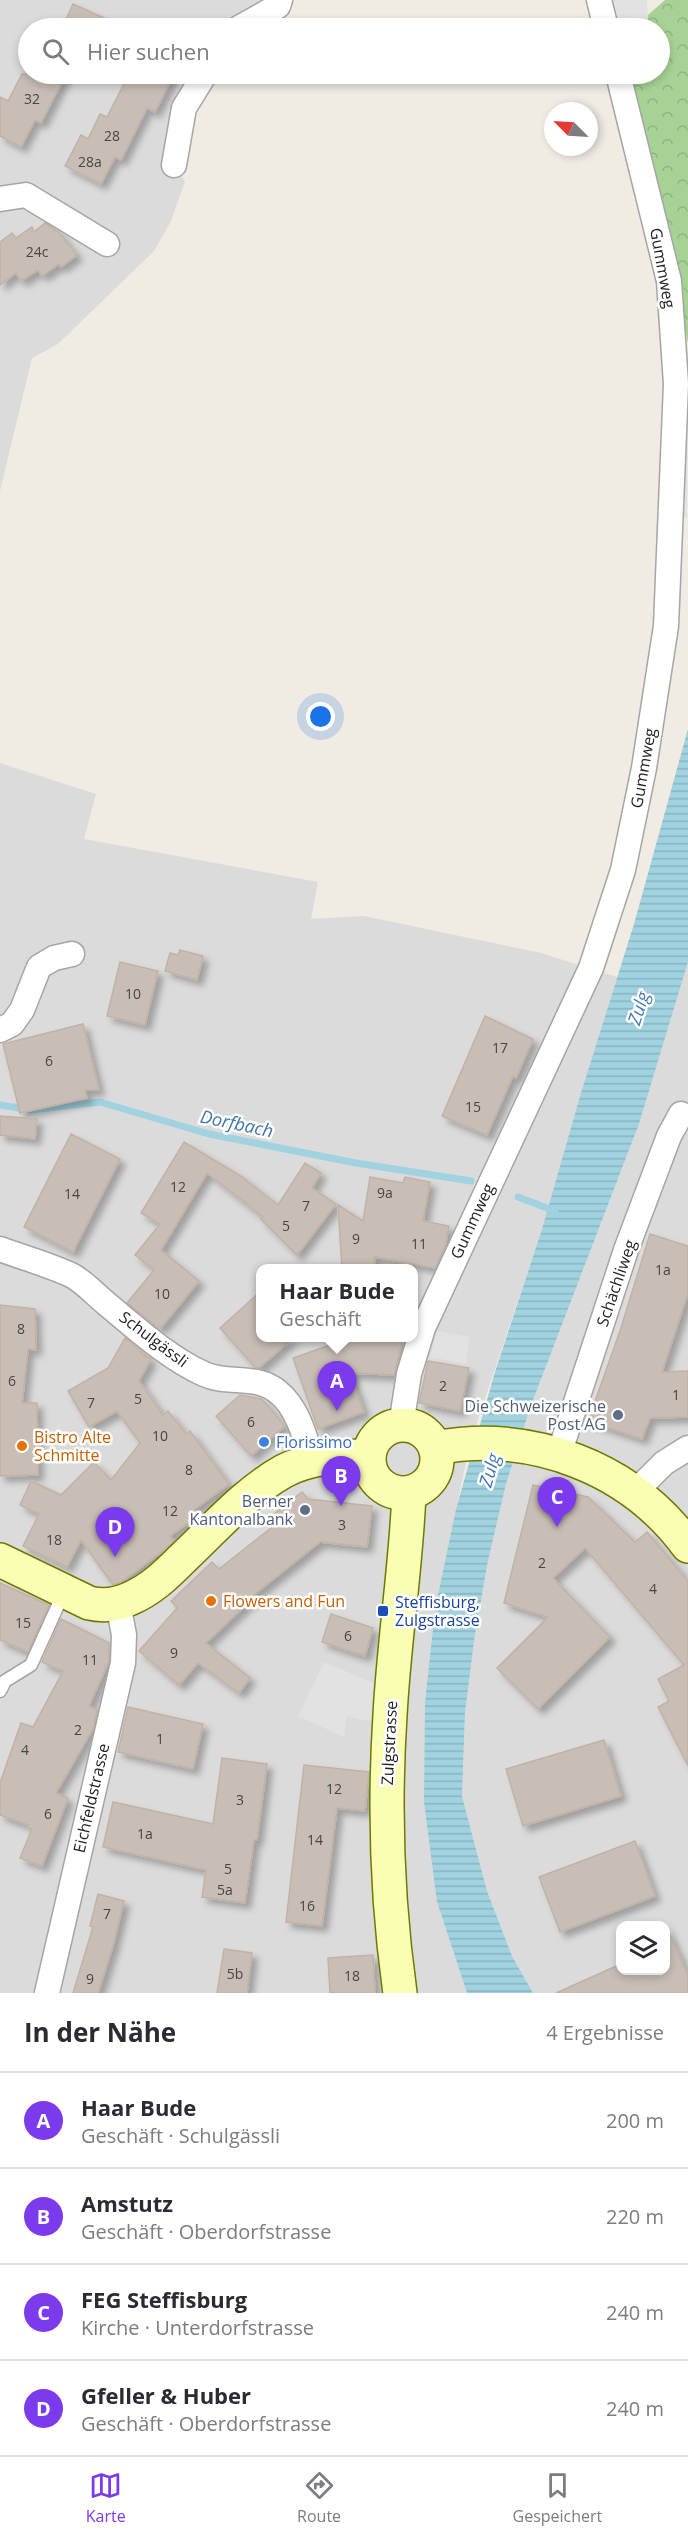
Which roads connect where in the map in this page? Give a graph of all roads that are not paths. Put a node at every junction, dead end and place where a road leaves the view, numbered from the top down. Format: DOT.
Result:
graph roads {
  1 [pos="280,0"];
  2 [pos="599,0"];
  3 [pos="256,18"];
  4 [pos="604,18"];
  5 [pos="199,84"];
  6 [pos="620,84"];
  7 [pos="174,165"];
  8 [pos="0,199"];
  9 [pos="107,244"];
  10 [pos="72,954"];
  11 [pos="0,1030"];
  12 [pos="681,1114"];
  13 [pos="0,1249"];
  14 [pos="401,1425"];
  15 [pos="435,1448"];
  16 [pos="688,1448"];
  17 [pos="551,1453"];
  18 [pos="369,1456"];
  19 [pos="312,1460"];
  20 [pos="636,1491"];
  21 [pos="409,1493"];
  22 [pos="688,1546"];
  23 [pos="0,1560"];
  24 [pos="64,1592"];
  25 [pos="118,1603"];
  26 [pos="0,1691"];
  27 [pos="47,1993"];
  28 [pos="400,1993"];
  1 -- 3 [label="street"];
  2 -- 4 [label="street"];
  5 -- 7 [label="street"];
  6 -- 14 [label="street, Gummweg"];
  8 -- 9 [label="street"];
  10 -- 11 [label="street"];
  12 -- 17 [label="street, Schächliweg"];
  13 -- 19 [label="street, Schulgässli"];
  14 -- 15 [label="main road"];
  14 -- 18 [label="main road"];
  15 -- 17 [label="main road"];
  15 -- 21 [label="main road"];
  16 -- 20 [label="street"];
  17 -- 20 [label="main road"];
  18 -- 19 [label="main road"];
  18 -- 21 [label="main road"];
  19 -- 25 [label="main road"];
  20 -- 22 [label="main road"];
  21 -- 28 [label="main road, Zulgstrasse"];
  23 -- 24 [label="main road"];
  24 -- 25 [label="main road"];
  24 -- 26 [label="lane"];
  25 -- 27 [label="street, Eichfeldstrasse"];
}
